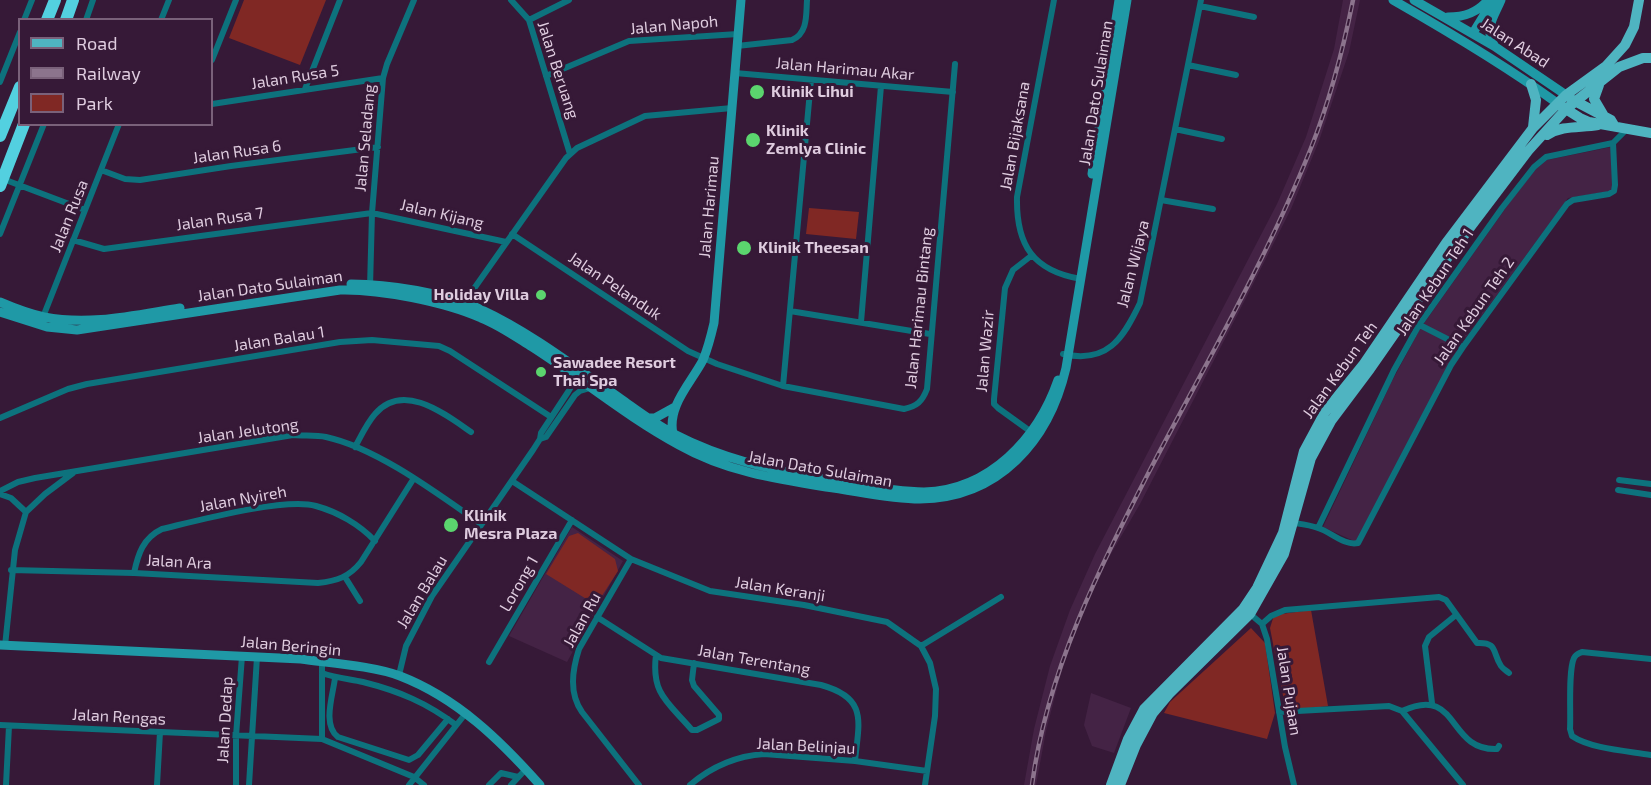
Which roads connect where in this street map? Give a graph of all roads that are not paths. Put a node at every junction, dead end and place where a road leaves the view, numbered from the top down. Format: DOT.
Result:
graph roads {
  1 [pos="32,0"];
  2 [pos="55,0"];
  3 [pos="73,0"];
  4 [pos="93,0"];
  5 [pos="169,0"];
  6 [pos="236,0"];
  7 [pos="340,0"];
  8 [pos="414,0"];
  9 [pos="511,0"];
  10 [pos="569,0"];
  11 [pos="741,0"];
  12 [pos="807,0"];
  13 [pos="1054,0"];
  14 [pos="1119,0"];
  15 [pos="1127,0"];
  16 [pos="1393,0"];
  17 [pos="1414,0"];
  18 [pos="1488,0"];
  19 [pos="1493,0"];
  20 [pos="1501,0"];
  21 [pos="1639,0"];
  22 [pos="1201,3"];
  23 [pos="1254,17"];
  24 [pos="25,18"];
  25 [pos="47,18"];
  26 [pos="67,18"];
  27 [pos="87,18"];
  28 [pos="162,18"];
  29 [pos="1445,18"];
  30 [pos="529,20"];
  31 [pos="1443,28"];
  32 [pos="1473,33"];
  33 [pos="738,34"];
  34 [pos="18,37"];
  35 [pos="737,46"];
  36 [pos="1494,46"];
  37 [pos="213,58"];
  38 [pos="1651,58"];
  39 [pos="955,64"];
  40 [pos="1188,65"];
  41 [pos="735,73"];
  42 [pos="1236,75"];
  43 [pos="546,76"];
  44 [pos="383,78"];
  45 [pos="811,80"];
  46 [pos="0,82"];
  47 [pos="1601,82"];
  48 [pos="1531,84"];
  49 [pos="881,86"];
  50 [pos="305,88"];
  51 [pos="18,92"];
  52 [pos="953,92"];
  53 [pos="1566,102"];
  54 [pos="213,104"];
  55 [pos="732,108"];
  56 [pos="1606,123"];
  57 [pos="23,126"];
  58 [pos="43,126"];
  59 [pos="118,126"];
  60 [pos="1533,128"];
  61 [pos="1628,128"];
  62 [pos="1175,129"];
  63 [pos="1651,133"];
  64 [pos="0,136"];
  65 [pos="1222,139"];
  66 [pos="1613,143"];
  67 [pos="1534,144"];
  68 [pos="378,147"];
  69 [pos="570,154"];
  70 [pos="101,171"];
  71 [pos="1,182"];
  72 [pos="20,186"];
  73 [pos="1161,200"];
  74 [pos="1212,209"];
  75 [pos="85,210"];
  76 [pos="372,213"];
  77 [pos="0,234"];
  78 [pos="512,234"];
  79 [pos="74,240"];
  80 [pos="506,242"];
  81 [pos="1032,256"];
  82 [pos="1078,279"];
  83 [pos="370,288"];
  84 [pos="0,302"];
  85 [pos="466,307"];
  86 [pos="790,311"];
  87 [pos="0,312"];
  88 [pos="1402,316"];
  89 [pos="43,317"];
  90 [pos="861,322"];
  91 [pos="1419,325"];
  92 [pos="930,334"];
  93 [pos="1463,347"];
  94 [pos="1066,355"];
  95 [pos="704,358"];
  96 [pos="571,372"];
  97 [pos="783,386"];
  98 [pos="592,387"];
  99 [pos="675,407"];
  100 [pos="551,417"];
  101 [pos="0,418"];
  102 [pos="647,418"];
  103 [pos="471,432"];
  104 [pos="673,434"];
  105 [pos="1035,435"];
  106 [pos="540,439"];
  107 [pos="355,447"];
  108 [pos="73,473"];
  109 [pos="414,478"];
  110 [pos="1619,480"];
  111 [pos="512,481"];
  112 [pos="1651,484"];
  113 [pos="1618,490"];
  114 [pos="0,493"];
  115 [pos="1651,495"];
  116 [pos="26,513"];
  117 [pos="572,520"];
  118 [pos="1294,523"];
  119 [pos="481,524"];
  120 [pos="1318,528"];
  121 [pos="375,540"];
  122 [pos="631,559"];
  123 [pos="11,570"];
  124 [pos="134,573"];
  125 [pos="345,577"];
  126 [pos="1001,597"];
  127 [pos="360,601"];
  128 [pos="1247,612"];
  129 [pos="1456,615"];
  130 [pos="597,617"];
  131 [pos="1262,624"];
  132 [pos="2,646"];
  133 [pos="921,646"];
  134 [pos="656,654"];
  135 [pos="242,656"];
  136 [pos="257,657"];
  137 [pos="1651,659"];
  138 [pos="322,662"];
  139 [pos="489,662"];
  140 [pos="694,663"];
  141 [pos="322,673"];
  142 [pos="1509,673"];
  143 [pos="399,675"];
  144 [pos="335,678"];
  145 [pos="1432,704"];
  146 [pos="1402,711"];
  147 [pos="1279,712"];
  148 [pos="466,713"];
  149 [pos="448,719"];
  150 [pos="0,725"];
  151 [pos="456,725"];
  152 [pos="9,726"];
  153 [pos="160,732"];
  154 [pos="236,736"];
  155 [pos="251,737"];
  156 [pos="322,739"];
  157 [pos="1499,746"];
  158 [pos="1651,754"];
  159 [pos="855,761"];
  160 [pos="526,769"];
  161 [pos="927,771"];
  162 [pos="414,777"];
  163 [pos="518,777"];
  164 [pos="6,785"];
  165 [pos="157,785"];
  166 [pos="236,785"];
  167 [pos="249,785"];
  168 [pos="409,785"];
  169 [pos="424,785"];
  170 [pos="489,785"];
  171 [pos="511,785"];
  172 [pos="540,785"];
  173 [pos="639,785"];
  174 [pos="690,785"];
  175 [pos="925,785"];
  176 [pos="1111,785"];
  177 [pos="1120,785"];
  178 [pos="1294,785"];
  179 [pos="1464,785"];
  1 -- 24 [label="street"];
  2 -- 25 [label="highway"];
  3 -- 26 [label="highway"];
  4 -- 27 [label="street"];
  5 -- 28 [label="street"];
  6 -- 37 [label="street"];
  7 -- 50 [label="street"];
  8 -- 44 [label="street, Jalan Seladang"];
  9 -- 30 [label="street, Jalan Beruang"];
  10 -- 30 [label="street"];
  11 -- 33 [label="street, Jalan Harimau"];
  12 -- 35 [label="street"];
  13 -- 81 [label="street, Jalan Bijaksana"];
  14 -- 82 [label="street, Jalan Dato Sulaiman"];
  15 -- 82 [label="street, Jalan Dato Sulaiman"];
  16 -- 31 [label="street, Jalan Abad"];
  17 -- 29 [label="street, Jalan Abad"];
  18 -- 29 [label="street"];
  19 -- 32 [label="street"];
  20 -- 36 [label="street"];
  21 -- 53 [label="main road, Jalan Kebun Teh"];
  22 -- 23 [label="street, Jalan Wijaya"];
  22 -- 40 [label="street, Jalan Wijaya"];
  29 -- 32 [label="street, Jalan Abad"];
  30 -- 43 [label="street, Jalan Beruang"];
  31 -- 32 [label="street"];
  31 -- 48 [label="street, Jalan Abad"];
  32 -- 36 [label="street, Jalan Abad"];
  33 -- 35 [label="street, Jalan Harimau"];
  33 -- 43 [label="street, Jalan Napoh"];
  34 -- 46 [label="street"];
  35 -- 41 [label="street, Jalan Harimau"];
  36 -- 53 [label="street, Jalan Abad"];
  38 -- 47 [label="main road, Jalan Kebun Teh"];
  39 -- 52 [label="street, Jalan Harimau Bintang"];
  40 -- 42 [label="street"];
  40 -- 62 [label="street, Jalan Wijaya"];
  41 -- 45 [label="street, Jalan Harimau Akar"];
  41 -- 55 [label="street, Jalan Harimau"];
  43 -- 69 [label="street, Jalan Beruang"];
  44 -- 50 [label="street, Jalan Rusa 5"];
  44 -- 68 [label="street, Jalan Seladang"];
  45 -- 49 [label="street, Jalan Harimau Akar"];
  45 -- 86 [label="street"];
  47 -- 53 [label="main road, Jalan Kebun Teh"];
  47 -- 56 [label="main road"];
  48 -- 53 [label="street, Jalan Abad"];
  48 -- 60 [label="main road"];
  49 -- 52 [label="street, Jalan Harimau Akar"];
  49 -- 90 [label="street"];
  50 -- 54 [label="street, Jalan Rusa 5"];
  51 -- 64 [label="highway"];
  52 -- 92 [label="street, Jalan Harimau Bintang"];
  53 -- 56 [label="main road"];
  53 -- 60 [label="main road, Jalan Kebun Teh"];
  53 -- 67 [label="main road, Jalan Kebun Teh"];
  55 -- 69 [label="street"];
  55 -- 95 [label="street, Jalan Harimau"];
  56 -- 61 [label="main road"];
  56 -- 67 [label="main road"];
  57 -- 71 [label="highway"];
  58 -- 72 [label="street"];
  59 -- 70 [label="street, Jalan Rusa"];
  60 -- 88 [label="main road, Jalan Kebun Teh"];
  61 -- 63 [label="main road"];
  61 -- 66 [label="street"];
  62 -- 65 [label="street"];
  62 -- 73 [label="street, Jalan Wijaya"];
  66 -- 91 [label="street, Jalan Kebun Teh 1"];
  66 -- 93 [label="street, Jalan Kebun Teh 2"];
  67 -- 88 [label="main road, Jalan Kebun Teh"];
  68 -- 70 [label="street, Jalan Rusa 6"];
  68 -- 76 [label="street, Jalan Seladang"];
  69 -- 78 [label="street"];
  70 -- 75 [label="street, Jalan Rusa"];
  71 -- 72 [label="street"];
  72 -- 75 [label="street"];
  72 -- 77 [label="street"];
  73 -- 74 [label="street, Jalan Wijaya"];
  73 -- 94 [label="street, Jalan Wijaya"];
  75 -- 79 [label="street, Jalan Rusa"];
  76 -- 79 [label="street, Jalan Rusa 7"];
  76 -- 80 [label="street, Jalan Kijang"];
  76 -- 83 [label="street, Jalan Seladang"];
  78 -- 80 [label="street"];
  78 -- 95 [label="street, Jalan Pelanduk"];
  79 -- 89 [label="street, Jalan Rusa"];
  80 -- 85 [label="street"];
  81 -- 82 [label="street"];
  81 -- 105 [label="street, Jalan Wazir"];
  82 -- 94 [label="street, Jalan Dato Sulaiman"];
  83 -- 85 [label="street, Jalan Dato Sulaiman"];
  83 -- 87 [label="street, Jalan Dato Sulaiman"];
  83 -- 89 [label="street, Jalan Dato Sulaiman"];
  84 -- 89 [label="street, Jalan Dato Sulaiman"];
  85 -- 96 [label="street, Jalan Dato Sulaiman"];
  85 -- 102 [label="street, Jalan Dato Sulaiman"];
  86 -- 90 [label="street"];
  86 -- 97 [label="street"];
  88 -- 91 [label="street"];
  88 -- 118 [label="main road, Jalan Kebun Teh"];
  88 -- 128 [label="main road, Jalan Kebun Teh"];
  90 -- 92 [label="street"];
  91 -- 93 [label="street"];
  91 -- 120 [label="street, Jalan Kebun Teh 1"];
  92 -- 97 [label="street, Jalan Harimau Bintang"];
  93 -- 120 [label="street, Jalan Kebun Teh 2"];
  94 -- 105 [label="street, Jalan Dato Sulaiman"];
  95 -- 97 [label="street, Jalan Harimau Bintang"];
  95 -- 99 [label="street, Jalan Harimau"];
  96 -- 98 [label="street, Jalan Dato Sulaiman"];
  96 -- 100 [label="street, Jalan Balau"];
  98 -- 105 [label="street, Jalan Dato Sulaiman"];
  98 -- 106 [label="street, Jalan Balau"];
  99 -- 102 [label="street"];
  99 -- 104 [label="street, Jalan Harimau"];
  100 -- 101 [label="street, Jalan Balau 1"];
  100 -- 106 [label="street, Jalan Balau"];
  102 -- 104 [label="street, Jalan Dato Sulaiman"];
  103 -- 107 [label="street"];
  104 -- 105 [label="street, Jalan Dato Sulaiman"];
  106 -- 111 [label="street, Jalan Balau"];
  107 -- 108 [label="street, Jalan Jelutong"];
  107 -- 109 [label="street, Jalan Jelutong"];
  108 -- 114 [label="street, Jalan Jelutong"];
  108 -- 116 [label="street"];
  109 -- 119 [label="street, Jalan Jelutong"];
  109 -- 121 [label="street"];
  110 -- 112 [label="street"];
  111 -- 117 [label="street, Jalan Keranji"];
  111 -- 119 [label="street, Jalan Balau"];
  113 -- 115 [label="street"];
  114 -- 116 [label="street"];
  116 -- 123 [label="street"];
  117 -- 122 [label="street, Jalan Keranji"];
  117 -- 139 [label="street, Lorong 1"];
  118 -- 120 [label="street"];
  118 -- 128 [label="main road, Jalan Kebun Teh"];
  119 -- 143 [label="street, Jalan Balau"];
  121 -- 124 [label="street, Jalan Nyireh"];
  121 -- 125 [label="street"];
  122 -- 130 [label="street, Jalan Ru"];
  122 -- 133 [label="street, Jalan Keranji"];
  123 -- 124 [label="street, Jalan Ara"];
  123 -- 132 [label="street"];
  124 -- 125 [label="street, Jalan Ara"];
  125 -- 127 [label="street"];
  126 -- 133 [label="street"];
  128 -- 131 [label="street"];
  128 -- 176 [label="main road, Jalan Kebun Teh"];
  128 -- 177 [label="main road, Jalan Kebun Teh"];
  129 -- 131 [label="street"];
  129 -- 142 [label="street"];
  129 -- 145 [label="street"];
  130 -- 134 [label="street, Jalan Terentang"];
  130 -- 173 [label="street, Jalan Ru"];
  131 -- 147 [label="street, Jalan Pujaan"];
  132 -- 135 [label="street, Jalan Beringin"];
  133 -- 161 [label="street"];
  134 -- 140 [label="street, Jalan Terentang"];
  134 -- 140 [label="street"];
  135 -- 136 [label="street, Jalan Beringin"];
  135 -- 154 [label="street, Jalan Dedap"];
  136 -- 138 [label="street, Jalan Beringin"];
  136 -- 155 [label="street"];
  137 -- 158 [label="street"];
  138 -- 141 [label="street"];
  138 -- 143 [label="street, Jalan Beringin"];
  140 -- 159 [label="street, Jalan Terentang"];
  141 -- 144 [label="street"];
  141 -- 156 [label="street"];
  143 -- 148 [label="street, Jalan Beringin"];
  144 -- 149 [label="street"];
  144 -- 149 [label="street"];
  145 -- 146 [label="street"];
  145 -- 157 [label="street"];
  146 -- 147 [label="street"];
  146 -- 179 [label="street"];
  147 -- 178 [label="street, Jalan Pujaan"];
  148 -- 151 [label="street"];
  148 -- 160 [label="street, Jalan Beringin"];
  149 -- 151 [label="street"];
  150 -- 152 [label="street, Jalan Rengas"];
  151 -- 162 [label="street"];
  152 -- 153 [label="street, Jalan Rengas"];
  152 -- 164 [label="street"];
  153 -- 154 [label="street, Jalan Rengas"];
  153 -- 165 [label="street"];
  154 -- 155 [label="street, Jalan Rengas"];
  154 -- 166 [label="street, Jalan Dedap"];
  155 -- 156 [label="street, Jalan Rengas"];
  155 -- 167 [label="street"];
  156 -- 162 [label="street"];
  159 -- 161 [label="street, Jalan Belinjau"];
  159 -- 174 [label="street, Jalan Belinjau"];
  160 -- 163 [label="street"];
  160 -- 172 [label="street, Jalan Beringin"];
  161 -- 175 [label="street"];
  162 -- 168 [label="street"];
  162 -- 169 [label="street"];
  163 -- 170 [label="street"];
  163 -- 171 [label="street"];
}
